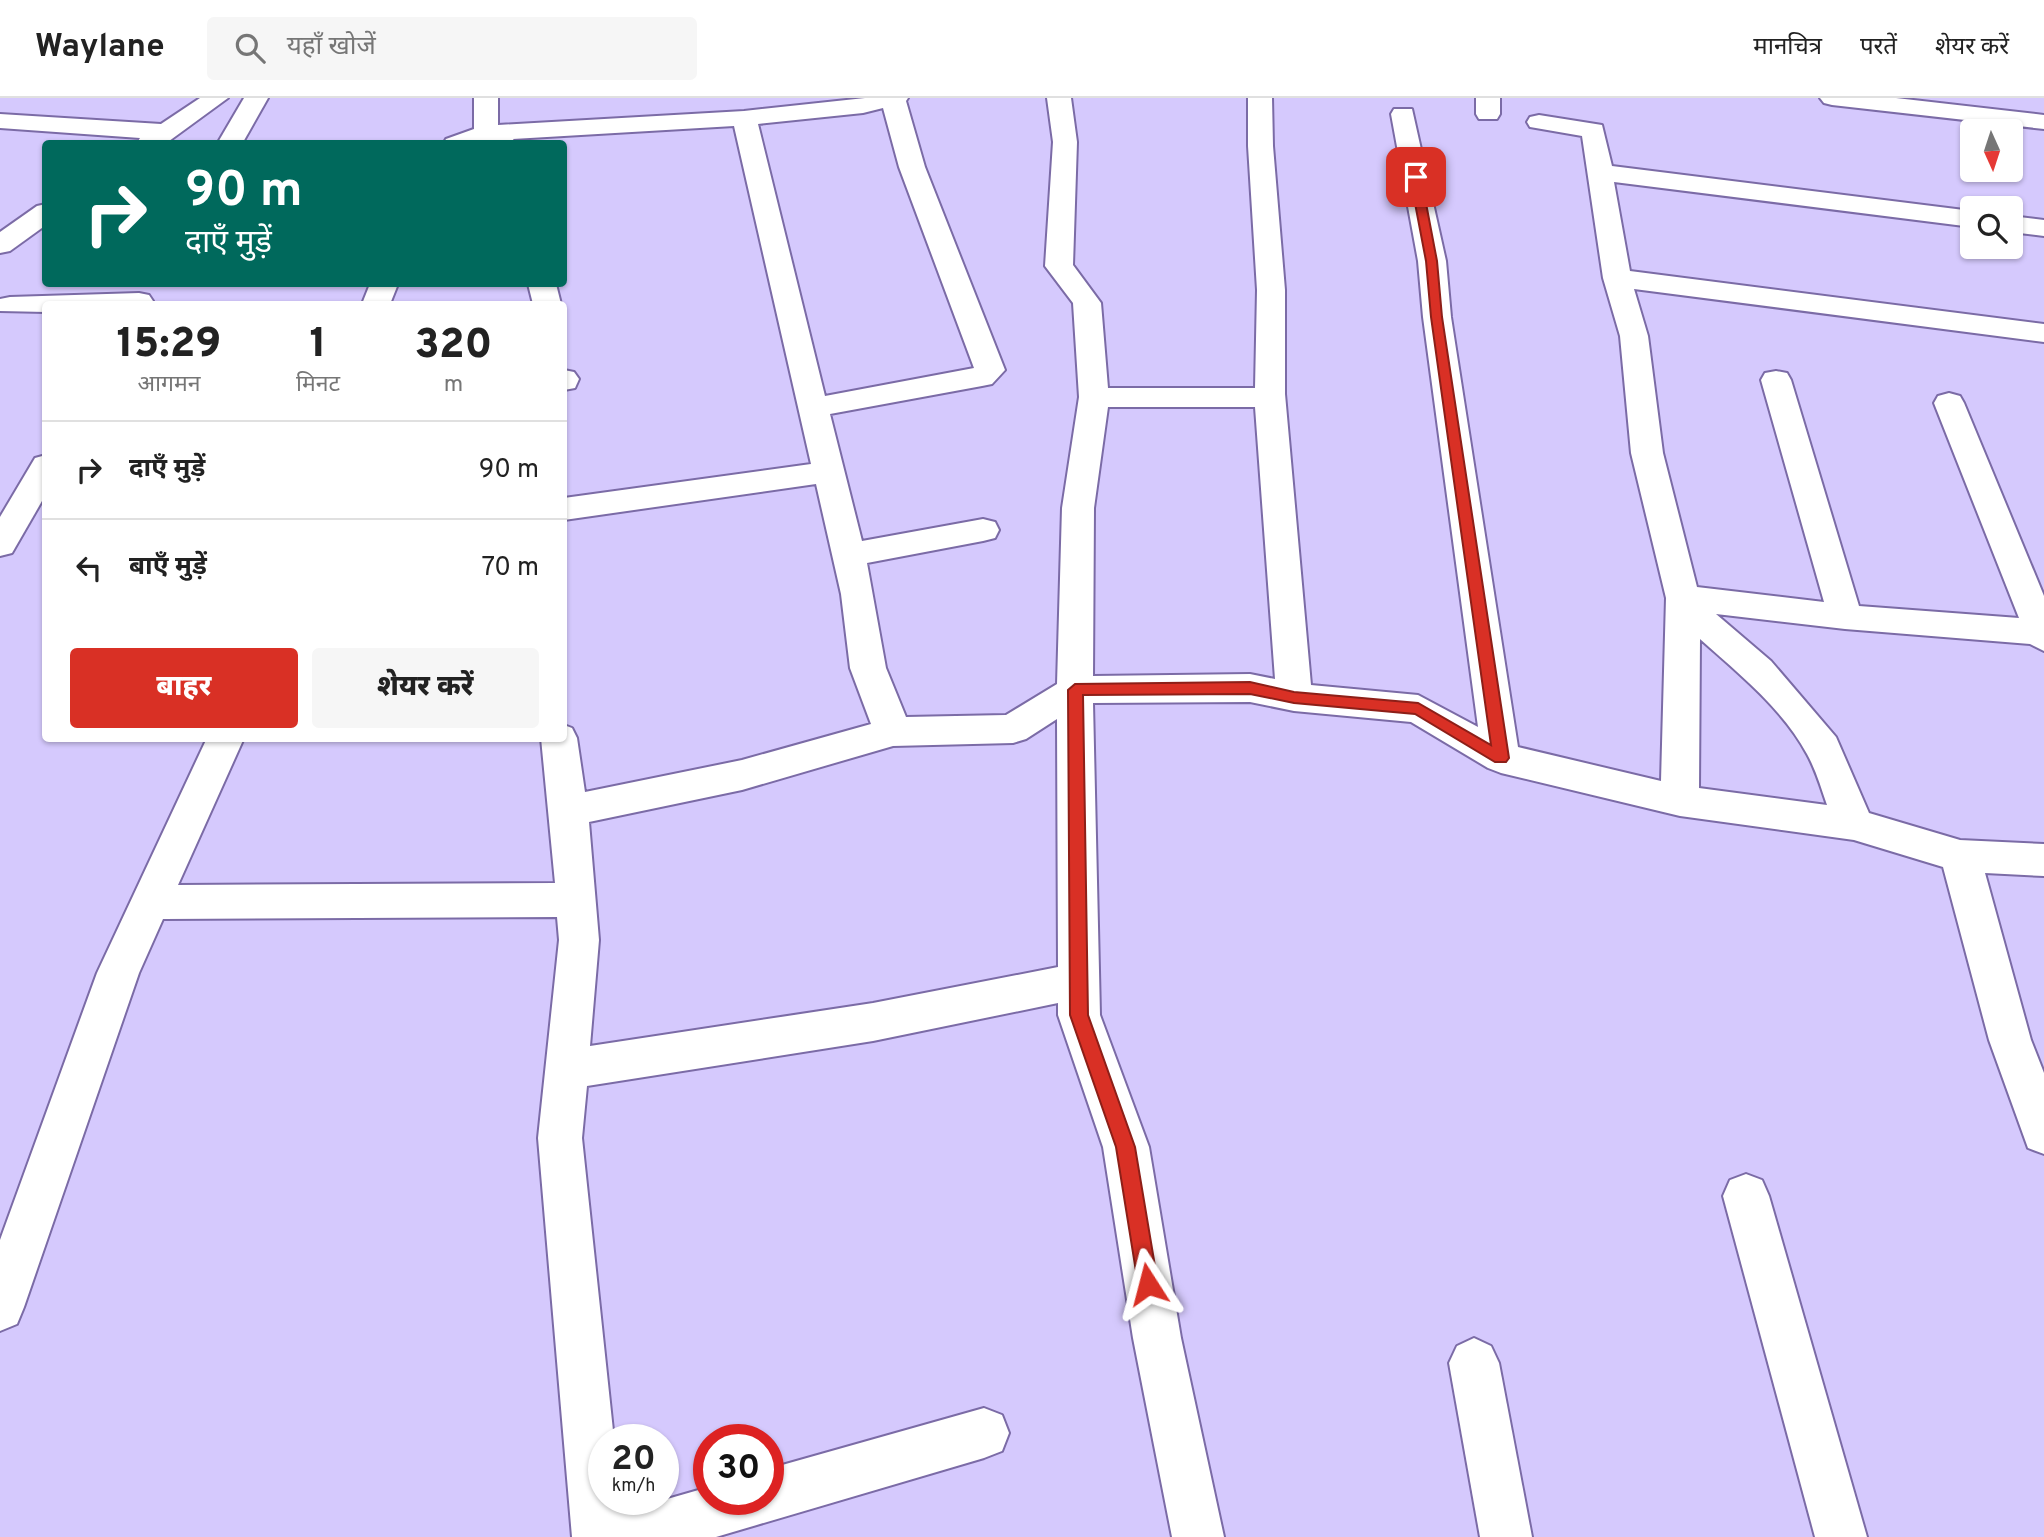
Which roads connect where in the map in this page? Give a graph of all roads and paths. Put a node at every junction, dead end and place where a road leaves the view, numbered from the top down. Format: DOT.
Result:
graph roads {
  1 [pos="216,98"];
  2 [pos="256,98"];
  3 [pos="486,98"];
  4 [pos="894,98"];
  5 [pos="1059,98"];
  6 [pos="1260,98"];
  7 [pos="1832,98"];
  8 [pos="1946,104"];
  9 [pos="1403,114"];
  10 [pos="744,118"];
  11 [pos="0,121"];
  12 [pos="2044,121"];
  13 [pos="1539,122"];
  14 [pos="156,138"];
  15 [pos="495,138"];
  16 [pos="231,140"];
  17 [pos="1598,173"];
  18 [pos="42,214"];
  19 [pos="1960,218"];
  20 [pos="2023,225"];
  21 [pos="2044,228"];
  22 [pos="7,234"];
  23 [pos="1617,278"];
  24 [pos="142,296"];
  25 [pos="69,301"];
  26 [pos="42,303"];
  27 [pos="10,305"];
  28 [pos="2044,333"];
  29 [pos="1776,380"];
  30 [pos="1094,397"];
  31 [pos="1268,398"];
  32 [pos="1949,403"];
  33 [pos="815,407"];
  34 [pos="42,472"];
  35 [pos="830,472"];
  36 [pos="567,509"];
  37 [pos="983,530"];
  38 [pos="0,545"];
  39 [pos="848,555"];
  40 [pos="1683,598"];
  41 [pos="1845,617"];
  42 [pos="2043,635"];
  43 [pos="1075,690"];
  44 [pos="1294,697"];
  45 [pos="893,732"];
  46 [pos="224,742"];
  47 [pos="560,742"];
  48 [pos="1501,758"];
  49 [pos="1680,801"];
  50 [pos="569,811"];
  51 [pos="1854,824"];
  52 [pos="1960,856"];
  53 [pos="2044,860"];
  54 [pos="576,900"];
  55 [pos="151,902"];
  56 [pos="1078,981"];
  57 [pos="2027,1041"];
  58 [pos="567,1069"];
  59 [pos="2044,1133"];
  60 [pos="1746,1196"];
  61 [pos="0,1307"];
  62 [pos="1474,1363"];
  63 [pos="984,1433"];
  64 [pos="784,1490"];
  65 [pos="702,1515"];
  66 [pos="598,1537"];
  67 [pos="626,1537"];
  68 [pos="1198,1537"];
  69 [pos="1506,1537"];
  70 [pos="1841,1537"];
  1 -- 14 [label="street"];
  2 -- 16 [label="street"];
  3 -- 15 [label="street"];
  4 -- 10 [label="street"];
  4 -- 33 [label="street"];
  5 -- 30 [label="street"];
  6 -- 31 [label="street"];
  7 -- 8 [label="street"];
  8 -- 12 [label="street"];
  9 -- 48 [label="street"];
  10 -- 15 [label="street"];
  10 -- 33 [label="street"];
  11 -- 14 [label="street"];
  13 -- 17 [label="street"];
  17 -- 19 [label="street"];
  17 -- 23 [label="street"];
  18 -- 22 [label="street"];
  20 -- 21 [label="street"];
  23 -- 28 [label="street"];
  23 -- 40 [label="street"];
  24 -- 25 [label="street"];
  26 -- 27 [label="street"];
  29 -- 41 [label="street"];
  30 -- 31 [label="street"];
  30 -- 43 [label="street"];
  31 -- 44 [label="street"];
  32 -- 42 [label="street"];
  33 -- 35 [label="street"];
  34 -- 38 [label="street"];
  35 -- 36 [label="street"];
  35 -- 39 [label="street"];
  37 -- 39 [label="street"];
  39 -- 45 [label="street"];
  40 -- 41 [label="street"];
  40 -- 49 [label="street"];
  40 -- 51 [label="street"];
  41 -- 42 [label="street"];
  43 -- 44 [label="street"];
  43 -- 45 [label="street"];
  43 -- 56 [label="street"];
  44 -- 48 [label="street"];
  45 -- 50 [label="street"];
  46 -- 55 [label="street"];
  47 -- 50 [label="street"];
  48 -- 49 [label="street"];
  49 -- 51 [label="street"];
  50 -- 54 [label="street"];
  51 -- 52 [label="street"];
  52 -- 53 [label="street"];
  52 -- 57 [label="street"];
  54 -- 55 [label="street"];
  54 -- 58 [label="street"];
  55 -- 61 [label="street"];
  56 -- 58 [label="street"];
  56 -- 68 [label="street"];
  57 -- 59 [label="street"];
  58 -- 66 [label="street"];
  60 -- 70 [label="street"];
  62 -- 69 [label="street"];
  63 -- 64 [label="street"];
  65 -- 67 [label="street"];
}
